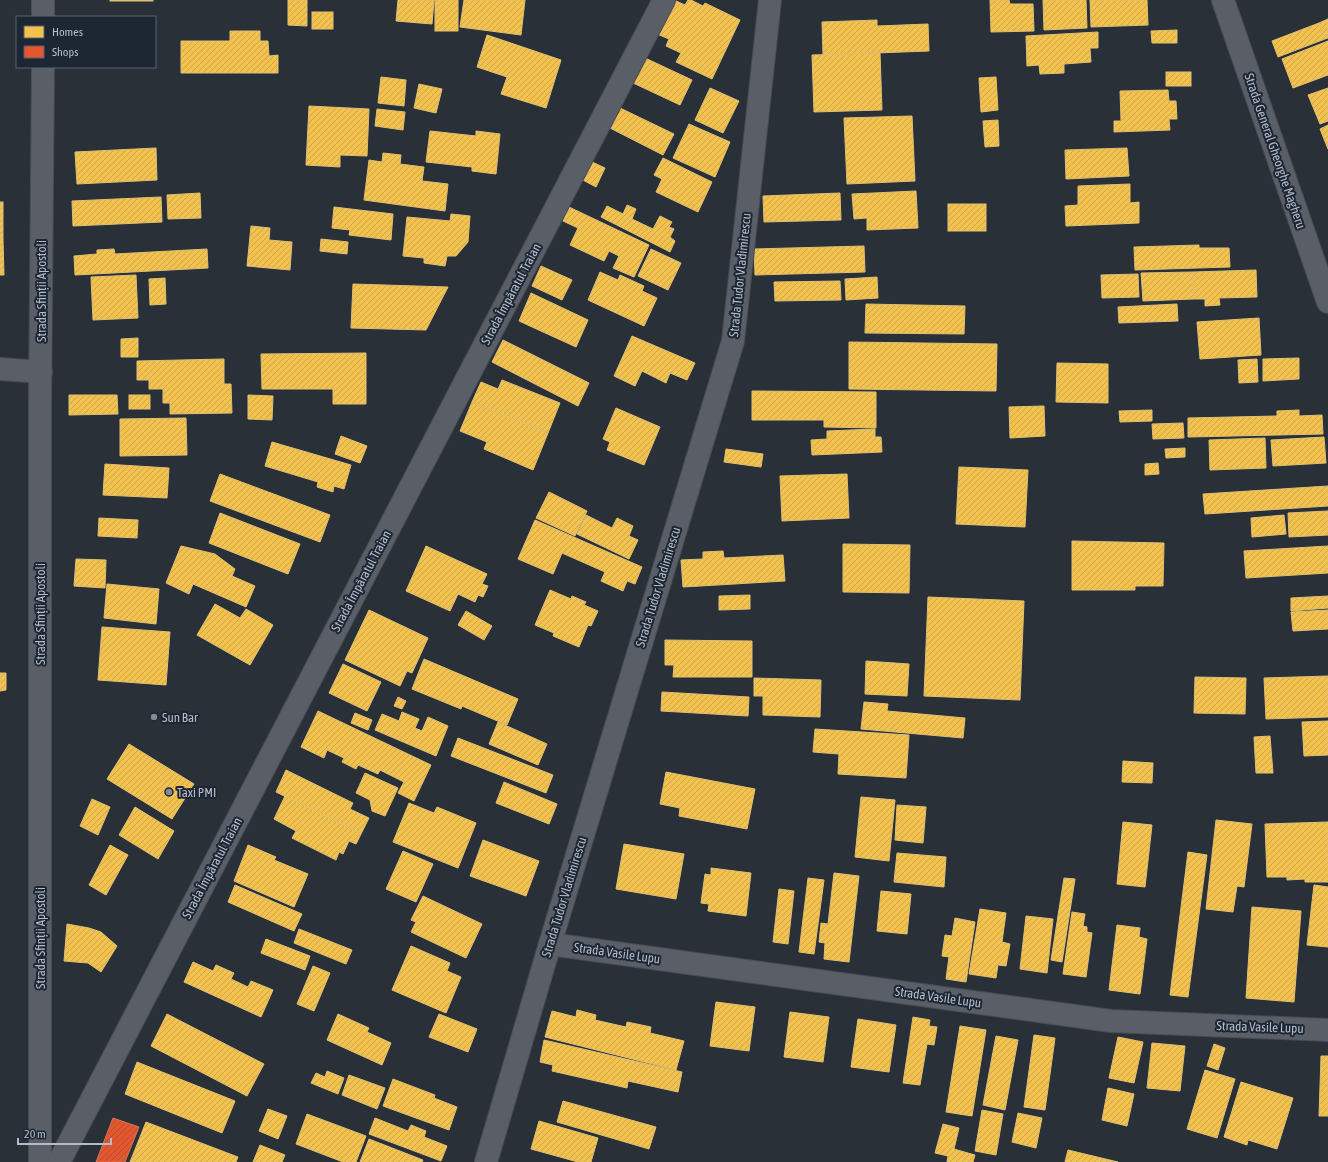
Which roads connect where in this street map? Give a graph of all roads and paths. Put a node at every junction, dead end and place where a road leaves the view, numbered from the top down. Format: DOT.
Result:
graph roads {
  1 [pos="43,0"];
  2 [pos="664,0"];
  3 [pos="770,0"];
  4 [pos="1223,0"];
  5 [pos="43,16"];
  6 [pos="43,68"];
  7 [pos="1328,302"];
  8 [pos="0,369"];
  9 [pos="41,372"];
  10 [pos="550,944"];
  11 [pos="1328,1030"];
  12 [pos="40,1162"];
  13 [pos="59,1162"];
  14 [pos="486,1162"];
  1 -- 5 [label="street"];
  2 -- 13 [label="street, Strada Împăratul Traian"];
  3 -- 10 [label="street, Strada Tudor Vladimirescu"];
  4 -- 7 [label="street, Strada General Gheorghe Magheru"];
  6 -- 9 [label="street, Strada Sfinții Apostoli"];
  8 -- 9 [label="street"];
  9 -- 12 [label="street, Strada Sfinții Apostoli"];
  10 -- 11 [label="street, Strada Vasile Lupu"];
  10 -- 14 [label="street, Strada Tudor Vladimirescu"];
}
